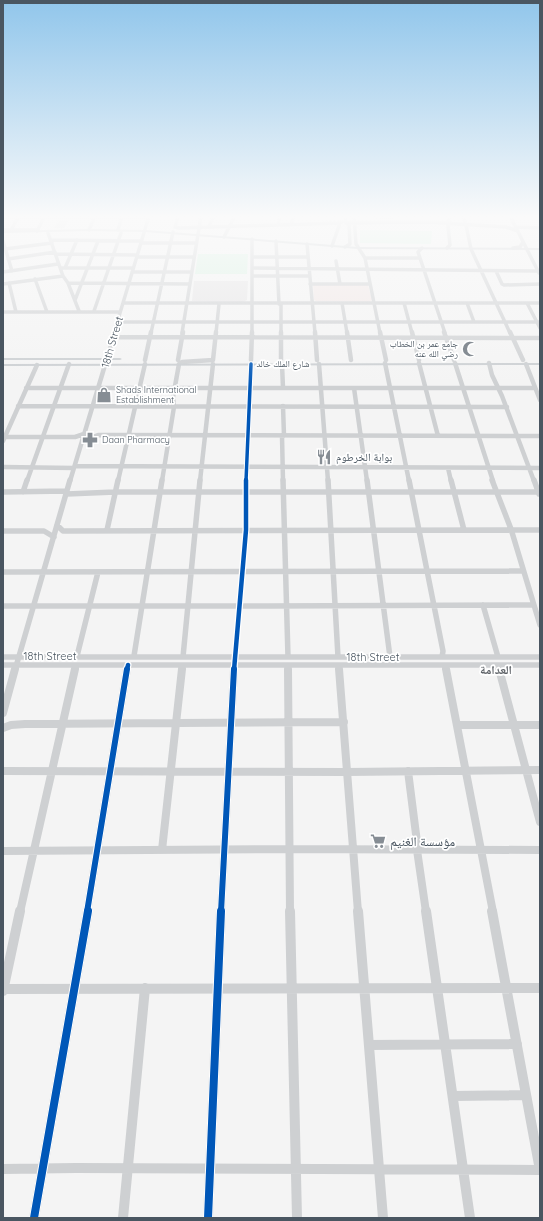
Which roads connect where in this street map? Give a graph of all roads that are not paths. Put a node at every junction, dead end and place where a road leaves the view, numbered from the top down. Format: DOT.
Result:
graph roads {
  1 [pos="192,272"];
  2 [pos="63,273"];
  3 [pos="86,273"];
  4 [pos="108,273"];
  5 [pos="132,273"];
  6 [pos="165,273"];
  7 [pos="253,273"];
  8 [pos="278,273"];
  9 [pos="310,273"];
  10 [pos="339,273"];
  11 [pos="368,273"];
  12 [pos="424,273"];
  13 [pos="483,273"];
  14 [pos="497,273"];
  15 [pos="63,276"];
  16 [pos="253,276"];
  17 [pos="278,276"];
  18 [pos="310,276"];
  19 [pos="35,279"];
  20 [pos="9,283"];
  21 [pos="68,283"];
  22 [pos="82,283"];
  23 [pos="104,283"];
  24 [pos="3,284"];
  25 [pos="129,284"];
  26 [pos="162,284"];
  27 [pos="190,284"];
  28 [pos="310,284"];
  29 [pos="340,284"];
  30 [pos="370,284"];
  31 [pos="540,284"];
  32 [pos="75,300"];
  33 [pos="123,303"];
  34 [pos="158,303"];
  35 [pos="312,303"];
  36 [pos="374,303"];
  37 [pos="404,303"];
  38 [pos="435,303"];
  39 [pos="467,303"];
  40 [pos="498,303"];
  41 [pos="527,303"];
  42 [pos="540,303"];
  43 [pos="187,304"];
  44 [pos="219,304"];
  45 [pos="252,304"];
  46 [pos="280,304"];
  47 [pos="342,304"];
  48 [pos="79,311"];
  49 [pos="94,311"];
  50 [pos="3,312"];
  51 [pos="16,312"];
  52 [pos="47,312"];
  53 [pos="120,312"];
  54 [pos="117,322"];
  55 [pos="154,322"];
  56 [pos="184,322"];
  57 [pos="346,322"];
  58 [pos="378,322"];
  59 [pos="410,322"];
  60 [pos="441,322"];
  61 [pos="474,322"];
  62 [pos="538,322"];
  63 [pos="217,323"];
  64 [pos="252,323"];
  65 [pos="281,323"];
  66 [pos="314,323"];
  67 [pos="506,323"];
  68 [pos="540,328"];
  69 [pos="113,337"];
  70 [pos="151,337"];
  71 [pos="181,337"];
  72 [pos="215,337"];
  73 [pos="252,337"];
  74 [pos="281,337"];
  75 [pos="315,337"];
  76 [pos="348,337"];
  77 [pos="381,337"];
  78 [pos="413,337"];
  79 [pos="446,338"];
  80 [pos="514,338"];
  81 [pos="540,338"];
  82 [pos="3,359"];
  83 [pos="351,360"];
  84 [pos="540,360"];
  85 [pos="419,361"];
  86 [pos="454,361"];
  87 [pos="106,362"];
  88 [pos="145,362"];
  89 [pos="178,362"];
  90 [pos="213,362"];
  91 [pos="251,362"];
  92 [pos="282,362"];
  93 [pos="318,362"];
  94 [pos="385,362"];
  95 [pos="525,362"];
  96 [pos="489,363"];
  97 [pos="70,364"];
  98 [pos="540,364"];
  99 [pos="3,365"];
  100 [pos="37,365"];
  101 [pos="98,387"];
  102 [pos="26,388"];
  103 [pos="62,388"];
  104 [pos="138,388"];
  105 [pos="174,388"];
  106 [pos="211,388"];
  107 [pos="250,388"];
  108 [pos="283,388"];
  109 [pos="321,388"];
  110 [pos="354,388"];
  111 [pos="391,388"];
  112 [pos="426,388"];
  113 [pos="462,388"];
  114 [pos="498,388"];
  115 [pos="535,388"];
  116 [pos="540,400"];
  117 [pos="18,406"];
  118 [pos="54,406"];
  119 [pos="92,406"];
  120 [pos="135,406"];
  121 [pos="174,406"];
  122 [pos="208,406"];
  123 [pos="249,406"];
  124 [pos="283,406"];
  125 [pos="323,406"];
  126 [pos="357,406"];
  127 [pos="432,406"];
  128 [pos="468,406"];
  129 [pos="394,407"];
  130 [pos="507,407"];
  131 [pos="84,434"];
  132 [pos="43,436"];
  133 [pos="128,436"];
  134 [pos="169,436"];
  135 [pos="205,436"];
  136 [pos="248,436"];
  137 [pos="283,436"];
  138 [pos="325,436"];
  139 [pos="361,436"];
  140 [pos="400,436"];
  141 [pos="438,436"];
  142 [pos="479,436"];
  143 [pos="517,436"];
  144 [pos="540,436"];
  145 [pos="4,438"];
  146 [pos="82,440"];
  147 [pos="3,467"];
  148 [pos="32,467"];
  149 [pos="74,467"];
  150 [pos="121,467"];
  151 [pos="164,467"];
  152 [pos="202,467"];
  153 [pos="246,468"];
  154 [pos="284,468"];
  155 [pos="327,468"];
  156 [pos="366,468"];
  157 [pos="406,468"];
  158 [pos="448,468"];
  159 [pos="489,468"];
  160 [pos="529,468"];
  161 [pos="540,468"];
  162 [pos="411,491"];
  163 [pos="454,491"];
  164 [pos="3,492"];
  165 [pos="23,492"];
  166 [pos="115,492"];
  167 [pos="160,492"];
  168 [pos="199,492"];
  169 [pos="246,492"];
  170 [pos="284,492"];
  171 [pos="328,492"];
  172 [pos="369,492"];
  173 [pos="496,492"];
  174 [pos="67,493"];
  175 [pos="540,493"];
  176 [pos="57,525"];
  177 [pos="195,529"];
  178 [pos="285,529"];
  179 [pos="419,529"];
  180 [pos="3,530"];
  181 [pos="107,530"];
  182 [pos="153,530"];
  183 [pos="246,530"];
  184 [pos="331,530"];
  185 [pos="374,530"];
  186 [pos="464,530"];
  187 [pos="511,530"];
  188 [pos="540,530"];
  189 [pos="54,537"];
  190 [pos="523,571"];
  191 [pos="3,572"];
  192 [pos="43,572"];
  193 [pos="98,572"];
  194 [pos="192,572"];
  195 [pos="243,572"];
  196 [pos="333,572"];
  197 [pos="381,572"];
  198 [pos="427,572"];
  199 [pos="146,573"];
  200 [pos="285,573"];
  201 [pos="33,605"];
  202 [pos="90,605"];
  203 [pos="287,605"];
  204 [pos="432,605"];
  205 [pos="483,605"];
  206 [pos="533,605"];
  207 [pos="3,606"];
  208 [pos="142,606"];
  209 [pos="188,606"];
  210 [pos="240,606"];
  211 [pos="334,606"];
  212 [pos="385,607"];
  213 [pos="540,625"];
  214 [pos="77,656"];
  215 [pos="134,656"];
  216 [pos="3,657"];
  217 [pos="18,657"];
  218 [pos="183,657"];
  219 [pos="288,657"];
  220 [pos="390,657"];
  221 [pos="442,657"];
  222 [pos="498,657"];
  223 [pos="540,657"];
  224 [pos="234,661"];
  225 [pos="339,661"];
  226 [pos="3,665"];
  227 [pos="16,665"];
  228 [pos="76,665"];
  229 [pos="128,665"];
  230 [pos="182,665"];
  231 [pos="288,665"];
  232 [pos="445,665"];
  233 [pos="498,665"];
  234 [pos="540,665"];
  235 [pos="3,713"];
  236 [pos="344,722"];
  237 [pos="118,723"];
  238 [pos="231,723"];
  239 [pos="288,723"];
  240 [pos="62,724"];
  241 [pos="175,724"];
  242 [pos="457,725"];
  243 [pos="514,725"];
  244 [pos="540,725"];
  245 [pos="3,728"];
  246 [pos="466,770"];
  247 [pos="527,770"];
  248 [pos="540,770"];
  249 [pos="3,771"];
  250 [pos="228,771"];
  251 [pos="408,771"];
  252 [pos="52,772"];
  253 [pos="110,772"];
  254 [pos="170,772"];
  255 [pos="289,772"];
  256 [pos="347,772"];
  257 [pos="540,822"];
  258 [pos="290,849"];
  259 [pos="34,850"];
  260 [pos="98,850"];
  261 [pos="162,850"];
  262 [pos="224,850"];
  263 [pos="353,850"];
  264 [pos="418,850"];
  265 [pos="481,850"];
  266 [pos="540,850"];
  267 [pos="3,851"];
  268 [pos="75,988"];
  269 [pos="145,988"];
  270 [pos="217,988"];
  271 [pos="291,988"];
  272 [pos="365,988"];
  273 [pos="436,988"];
  274 [pos="507,988"];
  275 [pos="540,988"];
  276 [pos="3,990"];
  277 [pos="445,1044"];
  278 [pos="517,1044"];
  279 [pos="369,1045"];
  280 [pos="526,1095"];
  281 [pos="454,1096"];
  282 [pos="43,1168"];
  283 [pos="128,1168"];
  284 [pos="211,1168"];
  285 [pos="463,1168"];
  286 [pos="3,1169"];
  287 [pos="380,1169"];
  288 [pos="296,1170"];
  289 [pos="540,1170"];
  290 [pos="34,1218"];
  291 [pos="123,1218"];
  292 [pos="208,1218"];
  293 [pos="297,1218"];
  294 [pos="383,1218"];
  295 [pos="470,1218"];
  1 -- 27 [label="street"];
  2 -- 15 [label="street"];
  3 -- 22 [label="street"];
  4 -- 23 [label="street"];
  5 -- 25 [label="street, 18th Street"];
  6 -- 26 [label="street"];
  7 -- 16 [label="street"];
  8 -- 17 [label="street"];
  9 -- 18 [label="street"];
  10 -- 29 [label="street"];
  11 -- 30 [label="street"];
  12 -- 38 [label="street"];
  13 -- 40 [label="street"];
  14 -- 31 [label="street"];
  15 -- 19 [label="street"];
  15 -- 21 [label="street"];
  16 -- 17 [label="street"];
  16 -- 45 [label="street"];
  17 -- 18 [label="street"];
  17 -- 46 [label="street"];
  18 -- 28 [label="street"];
  19 -- 20 [label="street"];
  19 -- 52 [label="street"];
  20 -- 24 [label="street"];
  20 -- 51 [label="street"];
  21 -- 22 [label="street"];
  21 -- 32 [label="street"];
  22 -- 23 [label="street"];
  22 -- 32 [label="street"];
  23 -- 25 [label="street"];
  23 -- 49 [label="street"];
  25 -- 26 [label="street"];
  25 -- 33 [label="street, 18th Street"];
  26 -- 27 [label="street"];
  26 -- 34 [label="street"];
  27 -- 43 [label="street"];
  28 -- 29 [label="street"];
  28 -- 35 [label="street"];
  29 -- 30 [label="street"];
  30 -- 36 [label="street"];
  32 -- 48 [label="street"];
  33 -- 34 [label="street"];
  33 -- 53 [label="street, 18th Street"];
  34 -- 43 [label="street"];
  34 -- 55 [label="street"];
  35 -- 46 [label="street"];
  35 -- 47 [label="street"];
  35 -- 66 [label="street"];
  36 -- 37 [label="street"];
  36 -- 47 [label="street"];
  36 -- 58 [label="street"];
  37 -- 38 [label="street"];
  37 -- 59 [label="street"];
  38 -- 39 [label="street"];
  38 -- 60 [label="street"];
  39 -- 40 [label="street"];
  39 -- 61 [label="street"];
  40 -- 41 [label="street"];
  40 -- 67 [label="street"];
  41 -- 42 [label="street"];
  41 -- 62 [label="street"];
  43 -- 44 [label="street"];
  43 -- 56 [label="street"];
  44 -- 45 [label="street"];
  44 -- 63 [label="street"];
  45 -- 46 [label="street"];
  45 -- 64 [label="street"];
  46 -- 65 [label="street"];
  47 -- 57 [label="street"];
  48 -- 49 [label="street"];
  48 -- 52 [label="street"];
  49 -- 53 [label="street"];
  50 -- 51 [label="street"];
  51 -- 52 [label="street"];
  53 -- 54 [label="street, 18th Street"];
  54 -- 55 [label="street"];
  54 -- 69 [label="street, 18th Street"];
  55 -- 56 [label="street"];
  55 -- 70 [label="street"];
  56 -- 63 [label="street"];
  56 -- 71 [label="street"];
  57 -- 58 [label="street"];
  57 -- 66 [label="street"];
  57 -- 76 [label="street"];
  58 -- 59 [label="street"];
  58 -- 77 [label="street"];
  59 -- 60 [label="street"];
  59 -- 78 [label="street"];
  60 -- 61 [label="street"];
  60 -- 79 [label="street"];
  61 -- 67 [label="street"];
  62 -- 67 [label="street"];
  62 -- 68 [label="street"];
  63 -- 64 [label="street"];
  63 -- 72 [label="street"];
  64 -- 65 [label="street"];
  64 -- 73 [label="street"];
  65 -- 66 [label="street"];
  65 -- 74 [label="street"];
  66 -- 75 [label="street"];
  67 -- 80 [label="street"];
  69 -- 70 [label="street"];
  69 -- 87 [label="street, 18th Street"];
  70 -- 71 [label="street"];
  70 -- 88 [label="street"];
  71 -- 72 [label="street"];
  71 -- 89 [label="street"];
  72 -- 73 [label="street"];
  72 -- 90 [label="street"];
  73 -- 74 [label="street"];
  73 -- 91 [label="street"];
  74 -- 75 [label="street"];
  74 -- 92 [label="street"];
  75 -- 76 [label="street"];
  75 -- 93 [label="street"];
  76 -- 77 [label="street"];
  76 -- 83 [label="street"];
  77 -- 78 [label="street"];
  77 -- 94 [label="street"];
  78 -- 79 [label="street"];
  78 -- 85 [label="street"];
  79 -- 80 [label="street"];
  79 -- 86 [label="street"];
  80 -- 81 [label="street"];
  80 -- 95 [label="street"];
  82 -- 87 [label="main road, شارع الملك خالد"];
  83 -- 93 [label="main road, شارع الملك خالد"];
  83 -- 94 [label="main road, شارع الملك خالد"];
  84 -- 95 [label="main road, شارع الملك خالد"];
  85 -- 86 [label="main road, شارع الملك خالد"];
  85 -- 94 [label="main road, شارع الملك خالد"];
  85 -- 112 [label="street"];
  86 -- 95 [label="main road, شارع الملك خالد"];
  86 -- 96 [label="main road, شارع الملك خالد"];
  86 -- 113 [label="street"];
  87 -- 88 [label="main road, شارع الملك خالد"];
  87 -- 97 [label="main road, شارع الملك خالد"];
  87 -- 101 [label="street, 18th Street"];
  88 -- 89 [label="main road, شارع الملك خالد"];
  88 -- 104 [label="street"];
  89 -- 90 [label="main road, شارع الملك خالد"];
  89 -- 105 [label="street"];
  90 -- 91 [label="main road, شارع الملك خالد"];
  90 -- 106 [label="street"];
  91 -- 92 [label="main road, شارع الملك خالد"];
  91 -- 107 [label="street"];
  92 -- 93 [label="main road, شارع الملك خالد"];
  92 -- 108 [label="street"];
  93 -- 94 [label="main road, شارع الملك خالد"];
  93 -- 109 [label="street"];
  94 -- 111 [label="street"];
  95 -- 96 [label="main road, شارع الملك خالد"];
  95 -- 98 [label="main road, شارع الملك خالد"];
  95 -- 115 [label="street"];
  96 -- 114 [label="street"];
  97 -- 100 [label="main road, شارع الملك خالد"];
  97 -- 103 [label="street"];
  99 -- 100 [label="main road, شارع الملك خالد"];
  100 -- 102 [label="street"];
  101 -- 103 [label="street"];
  101 -- 104 [label="street"];
  101 -- 119 [label="street, 18th Street"];
  102 -- 103 [label="street"];
  102 -- 117 [label="street"];
  103 -- 118 [label="street"];
  104 -- 105 [label="street"];
  104 -- 120 [label="street"];
  105 -- 106 [label="street"];
  105 -- 121 [label="street"];
  106 -- 107 [label="street"];
  106 -- 122 [label="street"];
  107 -- 108 [label="street"];
  107 -- 123 [label="street"];
  108 -- 109 [label="street"];
  109 -- 110 [label="street"];
  109 -- 125 [label="street"];
  110 -- 111 [label="street"];
  110 -- 126 [label="street"];
  111 -- 112 [label="street"];
  111 -- 129 [label="street"];
  112 -- 113 [label="street"];
  112 -- 127 [label="street"];
  113 -- 114 [label="street"];
  113 -- 128 [label="street"];
  114 -- 115 [label="street"];
  114 -- 130 [label="street"];
  115 -- 116 [label="street"];
  117 -- 118 [label="street"];
  117 -- 145 [label="street"];
  118 -- 119 [label="street"];
  118 -- 132 [label="street"];
  119 -- 120 [label="street"];
  119 -- 131 [label="street, 18th Street"];
  120 -- 121 [label="street"];
  120 -- 133 [label="street"];
  121 -- 122 [label="street"];
  121 -- 134 [label="street"];
  122 -- 123 [label="street"];
  122 -- 135 [label="street"];
  123 -- 124 [label="street"];
  123 -- 136 [label="street"];
  124 -- 125 [label="street"];
  124 -- 137 [label="street"];
  125 -- 126 [label="street"];
  125 -- 138 [label="street"];
  126 -- 129 [label="street"];
  126 -- 139 [label="street"];
  127 -- 128 [label="street"];
  127 -- 129 [label="street"];
  127 -- 141 [label="street"];
  128 -- 130 [label="street"];
  128 -- 142 [label="street"];
  129 -- 140 [label="street"];
  130 -- 143 [label="street"];
  131 -- 132 [label="street"];
  131 -- 146 [label="street, 18th Street"];
  132 -- 145 [label="street"];
  132 -- 148 [label="street"];
  133 -- 134 [label="street"];
  133 -- 146 [label="street"];
  133 -- 150 [label="street"];
  134 -- 135 [label="street"];
  134 -- 151 [label="street"];
  135 -- 136 [label="street"];
  135 -- 152 [label="street"];
  136 -- 137 [label="street"];
  136 -- 153 [label="street"];
  137 -- 138 [label="street"];
  137 -- 154 [label="street"];
  138 -- 139 [label="street"];
  138 -- 155 [label="street"];
  139 -- 140 [label="street"];
  139 -- 156 [label="street"];
  140 -- 141 [label="street"];
  140 -- 157 [label="street"];
  141 -- 142 [label="street"];
  142 -- 143 [label="street"];
  142 -- 159 [label="street"];
  143 -- 144 [label="street"];
  143 -- 160 [label="street"];
  146 -- 149 [label="street, 18th Street"];
  147 -- 148 [label="street"];
  148 -- 149 [label="street"];
  148 -- 165 [label="street"];
  149 -- 150 [label="street"];
  149 -- 174 [label="street, 18th Street"];
  150 -- 151 [label="street"];
  150 -- 166 [label="street"];
  151 -- 152 [label="street"];
  151 -- 167 [label="street"];
  152 -- 153 [label="street"];
  152 -- 168 [label="street"];
  153 -- 154 [label="street"];
  153 -- 169 [label="street"];
  154 -- 155 [label="street"];
  154 -- 170 [label="street"];
  155 -- 156 [label="street"];
  155 -- 171 [label="street"];
  156 -- 157 [label="street"];
  156 -- 172 [label="street"];
  157 -- 158 [label="street"];
  157 -- 162 [label="street"];
  158 -- 159 [label="street"];
  158 -- 163 [label="street"];
  159 -- 160 [label="street"];
  159 -- 173 [label="street"];
  160 -- 161 [label="street"];
  160 -- 175 [label="street"];
  162 -- 163 [label="street"];
  162 -- 172 [label="street"];
  162 -- 179 [label="street"];
  163 -- 173 [label="street"];
  163 -- 186 [label="street"];
  164 -- 165 [label="street"];
  165 -- 174 [label="street"];
  166 -- 167 [label="street"];
  166 -- 174 [label="street"];
  166 -- 181 [label="street"];
  167 -- 168 [label="street"];
  167 -- 182 [label="street"];
  168 -- 169 [label="street"];
  168 -- 177 [label="street"];
  169 -- 170 [label="street"];
  169 -- 183 [label="street"];
  170 -- 171 [label="street"];
  170 -- 178 [label="street"];
  171 -- 172 [label="street"];
  171 -- 184 [label="street"];
  172 -- 185 [label="street"];
  173 -- 175 [label="street"];
  173 -- 187 [label="street"];
  174 -- 176 [label="street, 18th Street"];
  176 -- 181 [label="street"];
  176 -- 189 [label="street, 18th Street"];
  177 -- 182 [label="street"];
  177 -- 183 [label="street"];
  177 -- 194 [label="street"];
  178 -- 183 [label="street"];
  178 -- 184 [label="street"];
  178 -- 200 [label="street"];
  179 -- 185 [label="street"];
  179 -- 186 [label="street"];
  179 -- 198 [label="street"];
  180 -- 189 [label="street"];
  181 -- 182 [label="street"];
  182 -- 199 [label="street"];
  183 -- 195 [label="street"];
  184 -- 185 [label="street"];
  184 -- 196 [label="street"];
  185 -- 197 [label="street"];
  186 -- 187 [label="street"];
  187 -- 188 [label="street"];
  187 -- 190 [label="street"];
  189 -- 192 [label="street, 18th Street"];
  190 -- 198 [label="street"];
  190 -- 206 [label="street"];
  191 -- 192 [label="street"];
  192 -- 193 [label="street"];
  192 -- 201 [label="street, 18th Street"];
  193 -- 199 [label="street"];
  193 -- 202 [label="street"];
  194 -- 195 [label="street"];
  194 -- 199 [label="street"];
  194 -- 209 [label="street"];
  195 -- 200 [label="street"];
  195 -- 210 [label="street"];
  196 -- 197 [label="street"];
  196 -- 200 [label="street"];
  196 -- 211 [label="street"];
  197 -- 198 [label="street"];
  197 -- 212 [label="street"];
  198 -- 204 [label="street"];
  199 -- 208 [label="street"];
  200 -- 203 [label="street"];
  201 -- 202 [label="street"];
  201 -- 207 [label="street"];
  201 -- 217 [label="street, 18th Street"];
  202 -- 208 [label="street"];
  202 -- 214 [label="street"];
  203 -- 210 [label="street"];
  203 -- 211 [label="street"];
  203 -- 219 [label="street"];
  204 -- 205 [label="street"];
  204 -- 212 [label="street"];
  204 -- 221 [label="street"];
  205 -- 206 [label="street"];
  205 -- 222 [label="street"];
  206 -- 213 [label="street"];
  208 -- 209 [label="street"];
  208 -- 215 [label="street"];
  209 -- 210 [label="street"];
  209 -- 218 [label="street"];
  210 -- 224 [label="street"];
  211 -- 212 [label="street"];
  211 -- 225 [label="street"];
  212 -- 220 [label="street"];
  214 -- 215 [label="street, 18th Street"];
  214 -- 217 [label="street, 18th Street"];
  215 -- 218 [label="street, 18th Street"];
  216 -- 217 [label="street"];
  217 -- 227 [label="street"];
  218 -- 224 [label="street, 18th Street"];
  219 -- 224 [label="street, 18th Street"];
  219 -- 225 [label="street, 18th Street"];
  220 -- 221 [label="street, 18th Street"];
  220 -- 225 [label="street, 18th Street"];
  221 -- 222 [label="street, 18th Street"];
  222 -- 223 [label="street, 18th Street"];
  224 -- 230 [label="street"];
  224 -- 231 [label="street"];
  224 -- 238 [label="street"];
  225 -- 231 [label="street"];
  225 -- 232 [label="street"];
  225 -- 236 [label="street"];
  226 -- 227 [label="street"];
  227 -- 228 [label="street"];
  227 -- 235 [label="street"];
  228 -- 229 [label="street"];
  228 -- 240 [label="street"];
  229 -- 230 [label="street"];
  229 -- 237 [label="street"];
  230 -- 241 [label="street"];
  231 -- 239 [label="street"];
  232 -- 233 [label="street"];
  232 -- 242 [label="street"];
  233 -- 234 [label="street"];
  233 -- 243 [label="street"];
  236 -- 239 [label="street"];
  236 -- 256 [label="street"];
  237 -- 240 [label="street"];
  237 -- 241 [label="street"];
  237 -- 253 [label="street"];
  238 -- 239 [label="street"];
  238 -- 241 [label="street"];
  238 -- 250 [label="street"];
  239 -- 255 [label="street"];
  240 -- 245 [label="street"];
  240 -- 252 [label="street"];
  241 -- 254 [label="street"];
  242 -- 243 [label="street"];
  242 -- 246 [label="street"];
  243 -- 244 [label="street"];
  243 -- 247 [label="street"];
  246 -- 247 [label="street"];
  246 -- 251 [label="street"];
  246 -- 265 [label="street"];
  247 -- 248 [label="street"];
  247 -- 257 [label="street"];
  249 -- 252 [label="street"];
  250 -- 254 [label="street"];
  250 -- 255 [label="street"];
  250 -- 262 [label="street"];
  251 -- 256 [label="street"];
  251 -- 264 [label="street"];
  252 -- 253 [label="street"];
  252 -- 259 [label="street"];
  253 -- 254 [label="street"];
  253 -- 260 [label="street"];
  254 -- 261 [label="street"];
  255 -- 256 [label="street"];
  255 -- 258 [label="street"];
  256 -- 263 [label="street"];
  258 -- 262 [label="street"];
  258 -- 263 [label="street"];
  258 -- 271 [label="street"];
  259 -- 260 [label="street"];
  259 -- 267 [label="street"];
  259 -- 276 [label="street"];
  260 -- 261 [label="street"];
  260 -- 268 [label="street"];
  261 -- 262 [label="street"];
  262 -- 270 [label="street"];
  263 -- 264 [label="street"];
  263 -- 272 [label="street"];
  264 -- 265 [label="street"];
  264 -- 273 [label="street"];
  265 -- 266 [label="street"];
  265 -- 274 [label="street"];
  268 -- 269 [label="street"];
  268 -- 276 [label="street"];
  268 -- 282 [label="street"];
  269 -- 270 [label="street"];
  269 -- 283 [label="street"];
  270 -- 271 [label="street"];
  270 -- 284 [label="street"];
  271 -- 272 [label="street"];
  271 -- 288 [label="street"];
  272 -- 273 [label="street"];
  272 -- 279 [label="street"];
  273 -- 274 [label="street"];
  273 -- 277 [label="street"];
  274 -- 275 [label="street"];
  274 -- 278 [label="street"];
  277 -- 278 [label="street"];
  277 -- 279 [label="street"];
  277 -- 281 [label="street"];
  278 -- 280 [label="street"];
  279 -- 287 [label="street"];
  280 -- 281 [label="street"];
  280 -- 289 [label="street"];
  281 -- 285 [label="street"];
  282 -- 283 [label="street"];
  282 -- 286 [label="street"];
  282 -- 290 [label="street"];
  283 -- 284 [label="street"];
  283 -- 291 [label="street"];
  284 -- 288 [label="street"];
  284 -- 292 [label="street"];
  285 -- 287 [label="street"];
  285 -- 289 [label="street"];
  285 -- 295 [label="street"];
  287 -- 288 [label="street"];
  287 -- 294 [label="street"];
  288 -- 293 [label="street"];
}
